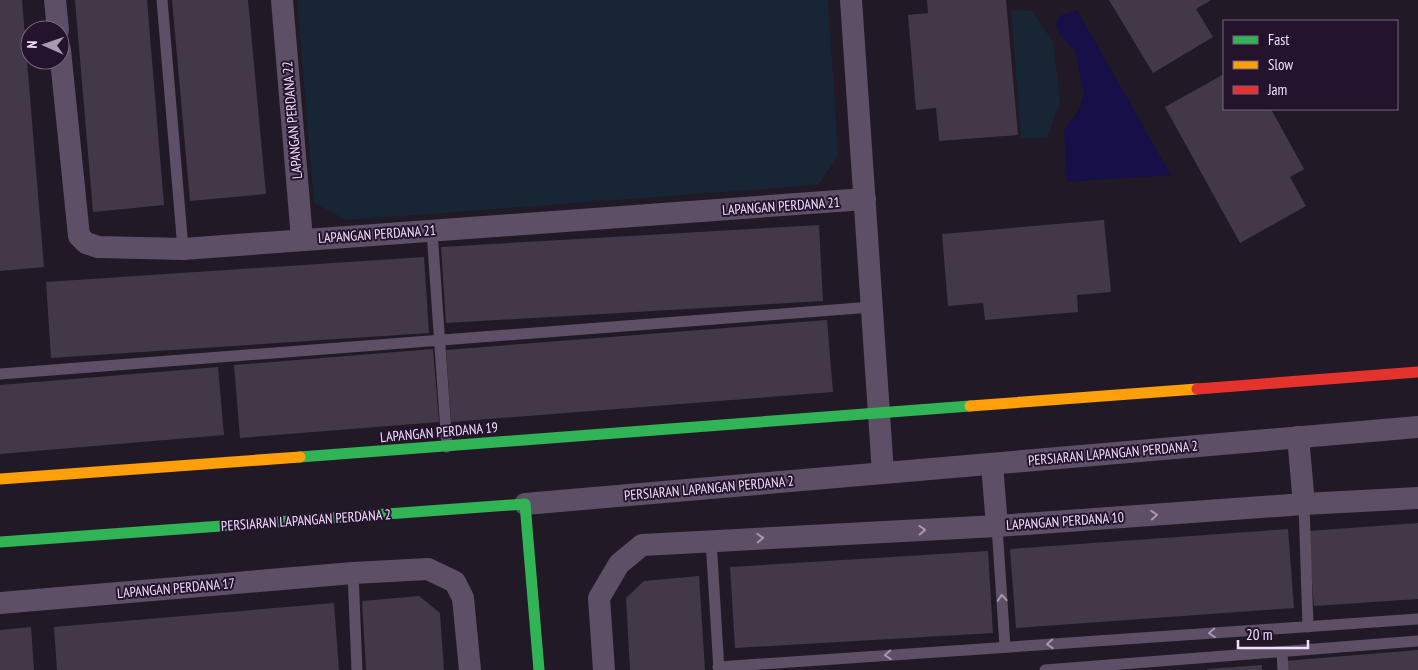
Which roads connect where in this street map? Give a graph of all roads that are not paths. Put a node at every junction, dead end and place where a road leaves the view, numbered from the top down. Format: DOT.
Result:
graph roads {
  1 [pos="55,0"];
  2 [pos="162,0"];
  3 [pos="282,0"];
  4 [pos="852,0"];
  5 [pos="57,20"];
  6 [pos="62,70"];
  7 [pos="865,199"];
  8 [pos="432,231"];
  9 [pos="302,239"];
  10 [pos="183,249"];
  11 [pos="872,307"];
  12 [pos="439,340"];
  13 [pos="1418,372"];
  14 [pos="0,374"];
  15 [pos="880,412"];
  16 [pos="1418,427"];
  17 [pos="1298,437"];
  18 [pos="447,446"];
  19 [pos="992,464"];
  20 [pos="883,473"];
  21 [pos="0,479"];
  22 [pos="1418,498"];
  23 [pos="525,504"];
  24 [pos="1304,504"];
  25 [pos="997,526"];
  26 [pos="711,540"];
  27 [pos="0,542"];
  28 [pos="353,573"];
  29 [pos="0,603"];
  30 [pos="1418,619"];
  31 [pos="1308,627"];
  32 [pos="1418,641"];
  33 [pos="1006,647"];
  34 [pos="1282,652"];
  35 [pos="719,668"];
  36 [pos="1067,669"];
  37 [pos="357,670"];
  38 [pos="470,670"];
  39 [pos="539,670"];
  40 [pos="604,670"];
  41 [pos="1045,670"];
  42 [pos="1283,670"];
  1 -- 5 [label="street"];
  2 -- 10 [label="lane"];
  3 -- 9 [label="street, LAPANGAN PERDANA 22"];
  4 -- 7 [label="street"];
  6 -- 10 [label="street, LAPANGAN PERDANA 21"];
  7 -- 8 [label="street, LAPANGAN PERDANA 21"];
  7 -- 11 [label="street"];
  8 -- 9 [label="street, LAPANGAN PERDANA 21"];
  8 -- 12 [label="lane"];
  9 -- 10 [label="street, LAPANGAN PERDANA 21"];
  11 -- 12 [label="lane"];
  11 -- 15 [label="street"];
  12 -- 14 [label="lane"];
  12 -- 18 [label="lane"];
  13 -- 15 [label="street, LAPANGAN PERDANA 19"];
  15 -- 18 [label="street, LAPANGAN PERDANA 19"];
  15 -- 20 [label="street"];
  16 -- 17 [label="street, PERSIARAN LAPANGAN PERDANA 2"];
  17 -- 19 [label="street, PERSIARAN LAPANGAN PERDANA 2"];
  17 -- 24 [label="street"];
  18 -- 21 [label="street, LAPANGAN PERDANA 19"];
  19 -- 20 [label="street, PERSIARAN LAPANGAN PERDANA 2"];
  19 -- 25 [label="street"];
  20 -- 23 [label="street, PERSIARAN LAPANGAN PERDANA 2"];
  22 -- 24 [label="street, LAPANGAN PERDANA 10"];
  23 -- 27 [label="street, PERSIARAN LAPANGAN PERDANA 2"];
  23 -- 39 [label="street"];
  25 -- 24 [label="street, LAPANGAN PERDANA 10, one-way"];
  24 -- 31 [label="lane"];
  26 -- 25 [label="street, LAPANGAN PERDANA 10, one-way"];
  33 -- 25 [label="lane, one-way"];
  26 -- 35 [label="lane"];
  26 -- 40 [label="street, LAPANGAN PERDANA 10"];
  28 -- 29 [label="street, LAPANGAN PERDANA 17"];
  28 -- 37 [label="lane"];
  28 -- 38 [label="street, LAPANGAN PERDANA 17"];
  30 -- 31 [label="lane"];
  31 -- 33 [label="lane, one-way"];
  32 -- 34 [label="lane"];
  33 -- 35 [label="lane, one-way"];
  34 -- 36 [label="lane"];
  34 -- 42 [label="lane"];
  36 -- 41 [label="lane"];
}
